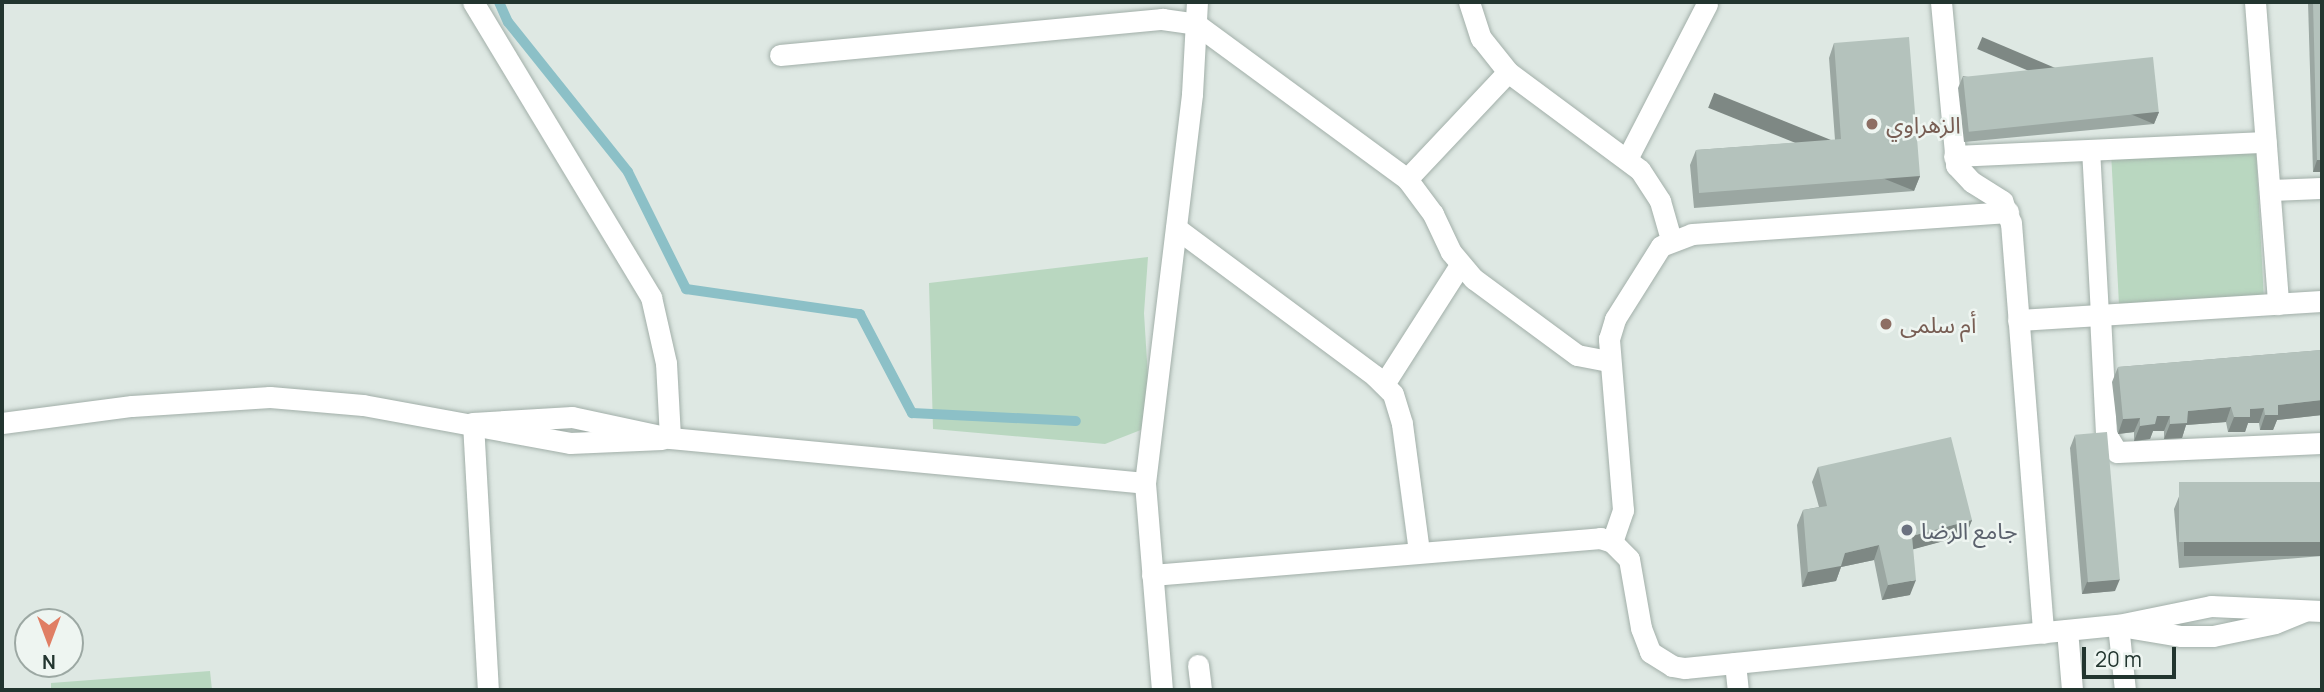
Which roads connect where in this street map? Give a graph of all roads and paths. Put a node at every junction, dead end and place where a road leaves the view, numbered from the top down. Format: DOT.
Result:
graph roads {
  1 [pos="473,2"];
  2 [pos="1197,2"];
  3 [pos="1469,2"];
  4 [pos="1710,2"];
  5 [pos="1941,2"];
  6 [pos="2255,2"];
  7 [pos="1196,24"];
  8 [pos="780,55"];
  9 [pos="1508,72"];
  10 [pos="2266,142"];
  11 [pos="2091,149"];
  12 [pos="1954,156"];
  13 [pos="1628,157"];
  14 [pos="1407,179"];
  15 [pos="2322,188"];
  16 [pos="2270,190"];
  17 [pos="2008,212"];
  18 [pos="1176,228"];
  19 [pos="1671,239"];
  20 [pos="1460,265"];
  21 [pos="2322,301"];
  22 [pos="2278,304"];
  23 [pos="2100,315"];
  24 [pos="2018,320"];
  25 [pos="1609,362"];
  26 [pos="1384,384"];
  27 [pos="2,423"];
  28 [pos="473,423"];
  29 [pos="670,438"];
  30 [pos="2322,443"];
  31 [pos="1145,483"];
  32 [pos="1612,542"];
  33 [pos="1419,552"];
  34 [pos="1152,575"];
  35 [pos="2313,611"];
  36 [pos="2118,625"];
  37 [pos="2067,630"];
  38 [pos="2043,633"];
  39 [pos="1735,663"];
  40 [pos="1198,665"];
  41 [pos="488,690"];
  42 [pos="1162,690"];
  43 [pos="1201,690"];
  44 [pos="1738,690"];
  45 [pos="2072,690"];
  46 [pos="2125,690"];
  1 -- 29 [label="street"];
  2 -- 7 [label="street"];
  3 -- 9 [label="street"];
  4 -- 13 [label="street"];
  5 -- 12 [label="street"];
  6 -- 10 [label="street"];
  7 -- 8 [label="street"];
  7 -- 14 [label="street"];
  7 -- 18 [label="street"];
  9 -- 13 [label="street"];
  9 -- 14 [label="street"];
  10 -- 11 [label="street"];
  10 -- 16 [label="street"];
  11 -- 12 [label="street"];
  11 -- 23 [label="lane"];
  12 -- 17 [label="street"];
  13 -- 19 [label="street"];
  14 -- 20 [label="street"];
  15 -- 16 [label="street"];
  16 -- 22 [label="street"];
  17 -- 19 [label="street"];
  17 -- 24 [label="street"];
  18 -- 26 [label="street"];
  18 -- 31 [label="street"];
  19 -- 25 [label="street"];
  20 -- 25 [label="street"];
  20 -- 26 [label="street"];
  21 -- 22 [label="street"];
  22 -- 23 [label="street"];
  23 -- 24 [label="street"];
  23 -- 30 [label="street"];
  24 -- 38 [label="street"];
  25 -- 32 [label="street"];
  26 -- 33 [label="street"];
  27 -- 28 [label="street"];
  28 -- 29 [label="street"];
  28 -- 41 [label="street"];
  29 -- 31 [label="street"];
  31 -- 34 [label="street"];
  32 -- 33 [label="street"];
  32 -- 39 [label="street"];
  33 -- 34 [label="street"];
  34 -- 42 [label="street"];
  35 -- 36 [label="street"];
  35 -- 36 [label="street"];
  36 -- 37 [label="street"];
  36 -- 46 [label="street"];
  37 -- 38 [label="street"];
  37 -- 45 [label="street"];
  38 -- 39 [label="street"];
  39 -- 44 [label="street"];
  40 -- 43 [label="street"];
}
